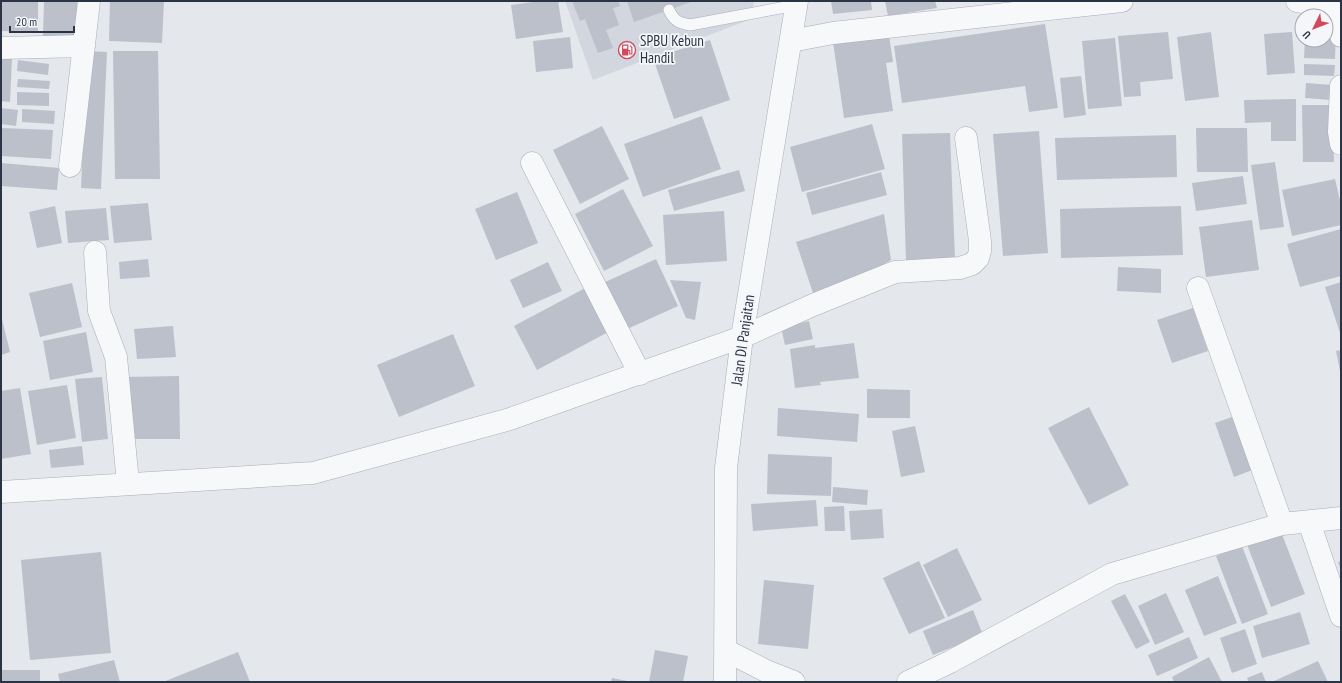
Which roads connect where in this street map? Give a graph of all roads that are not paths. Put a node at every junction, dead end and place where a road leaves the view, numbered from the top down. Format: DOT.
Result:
graph roads {
  1 [pos="89,1"];
  2 [pos="1122,1"];
  3 [pos="1297,1"];
  4 [pos="797,3"];
  5 [pos="1329,3"];
  6 [pos="669,10"];
  7 [pos="1341,36"];
  8 [pos="791,41"];
  9 [pos="84,46"];
  10 [pos="1,48"];
  11 [pos="1341,86"];
  12 [pos="966,138"];
  13 [pos="1341,144"];
  14 [pos="532,163"];
  15 [pos="70,166"];
  16 [pos="95,252"];
  17 [pos="1198,288"];
  18 [pos="742,338"];
  19 [pos="640,374"];
  20 [pos="128,483"];
  21 [pos="1,492"];
  22 [pos="1341,518"];
  23 [pos="1309,522"];
  24 [pos="1282,524"];
  25 [pos="1341,616"];
  26 [pos="727,652"];
  27 [pos="918,680"];
  28 [pos="725,682"];
  29 [pos="794,682"];
  1 -- 9 [label="street"];
  2 -- 8 [label="street"];
  3 -- 5 [label="street"];
  4 -- 6 [label="lane"];
  4 -- 8 [label="street, Jalan DI Panjaitan"];
  5 -- 7 [label="street"];
  8 -- 18 [label="street, Jalan DI Panjaitan"];
  9 -- 10 [label="street"];
  9 -- 15 [label="street"];
  11 -- 13 [label="street"];
  12 -- 18 [label="street"];
  14 -- 19 [label="street"];
  16 -- 20 [label="street"];
  17 -- 24 [label="street"];
  18 -- 19 [label="street"];
  18 -- 26 [label="street, Jalan DI Panjaitan"];
  19 -- 20 [label="street"];
  20 -- 21 [label="street"];
  22 -- 23 [label="street"];
  23 -- 24 [label="street"];
  23 -- 25 [label="street"];
  24 -- 27 [label="street"];
  26 -- 28 [label="street, Jalan DI Panjaitan"];
  26 -- 29 [label="street"];
}
